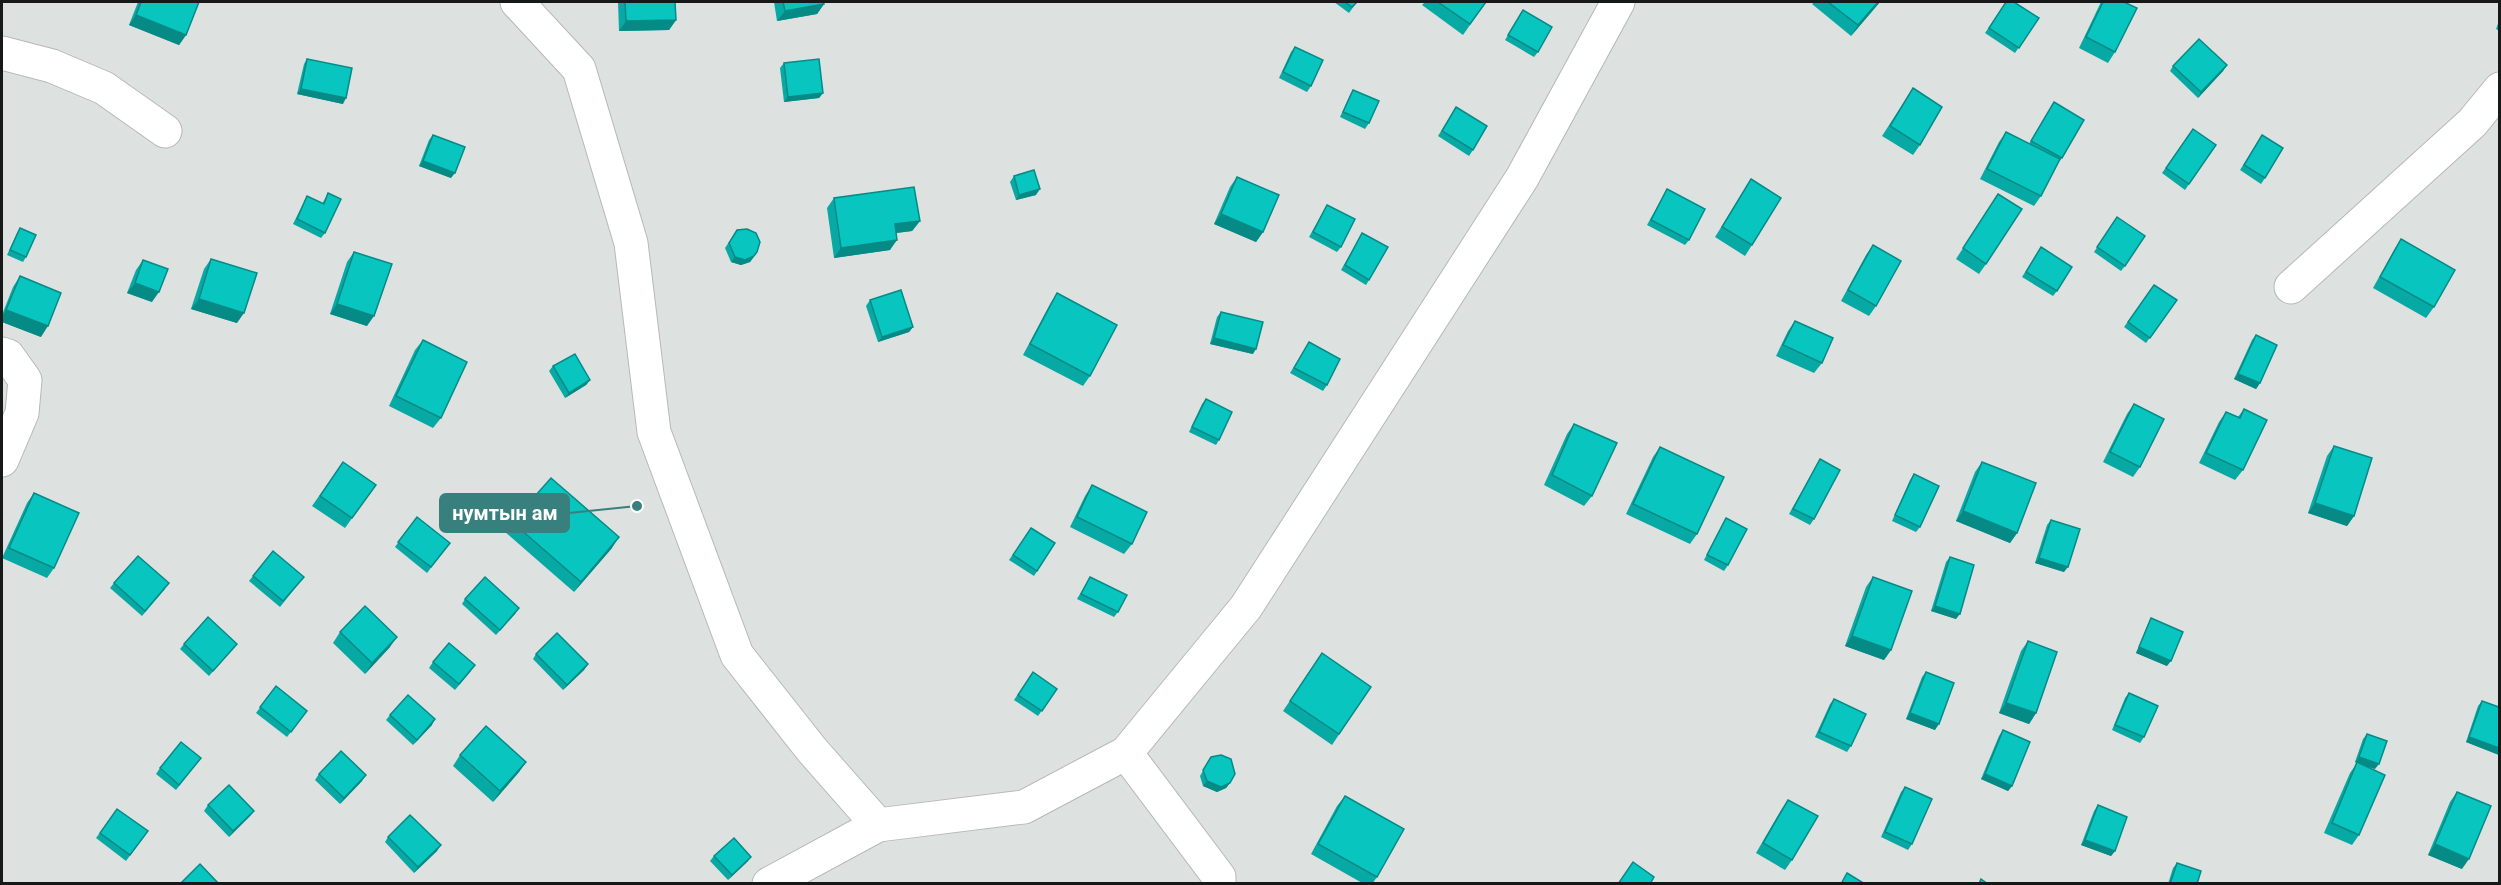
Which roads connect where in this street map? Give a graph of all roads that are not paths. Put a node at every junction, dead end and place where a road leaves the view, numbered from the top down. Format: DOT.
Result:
graph roads {
  1 [pos="517,2"];
  2 [pos="1618,2"];
  3 [pos="2,53"];
  4 [pos="2499,89"];
  5 [pos="165,131"];
  6 [pos="2291,287"];
  7 [pos="2,354"];
  8 [pos="2,460"];
  9 [pos="1126,753"];
  10 [pos="878,825"];
  11 [pos="1222,881"];
  12 [pos="769,884"];
  1 -- 10 [label="street"];
  2 -- 9 [label="street"];
  3 -- 5 [label="street"];
  4 -- 6 [label="street"];
  7 -- 8 [label="street"];
  9 -- 10 [label="street"];
  9 -- 11 [label="street"];
  10 -- 12 [label="street"];
}
